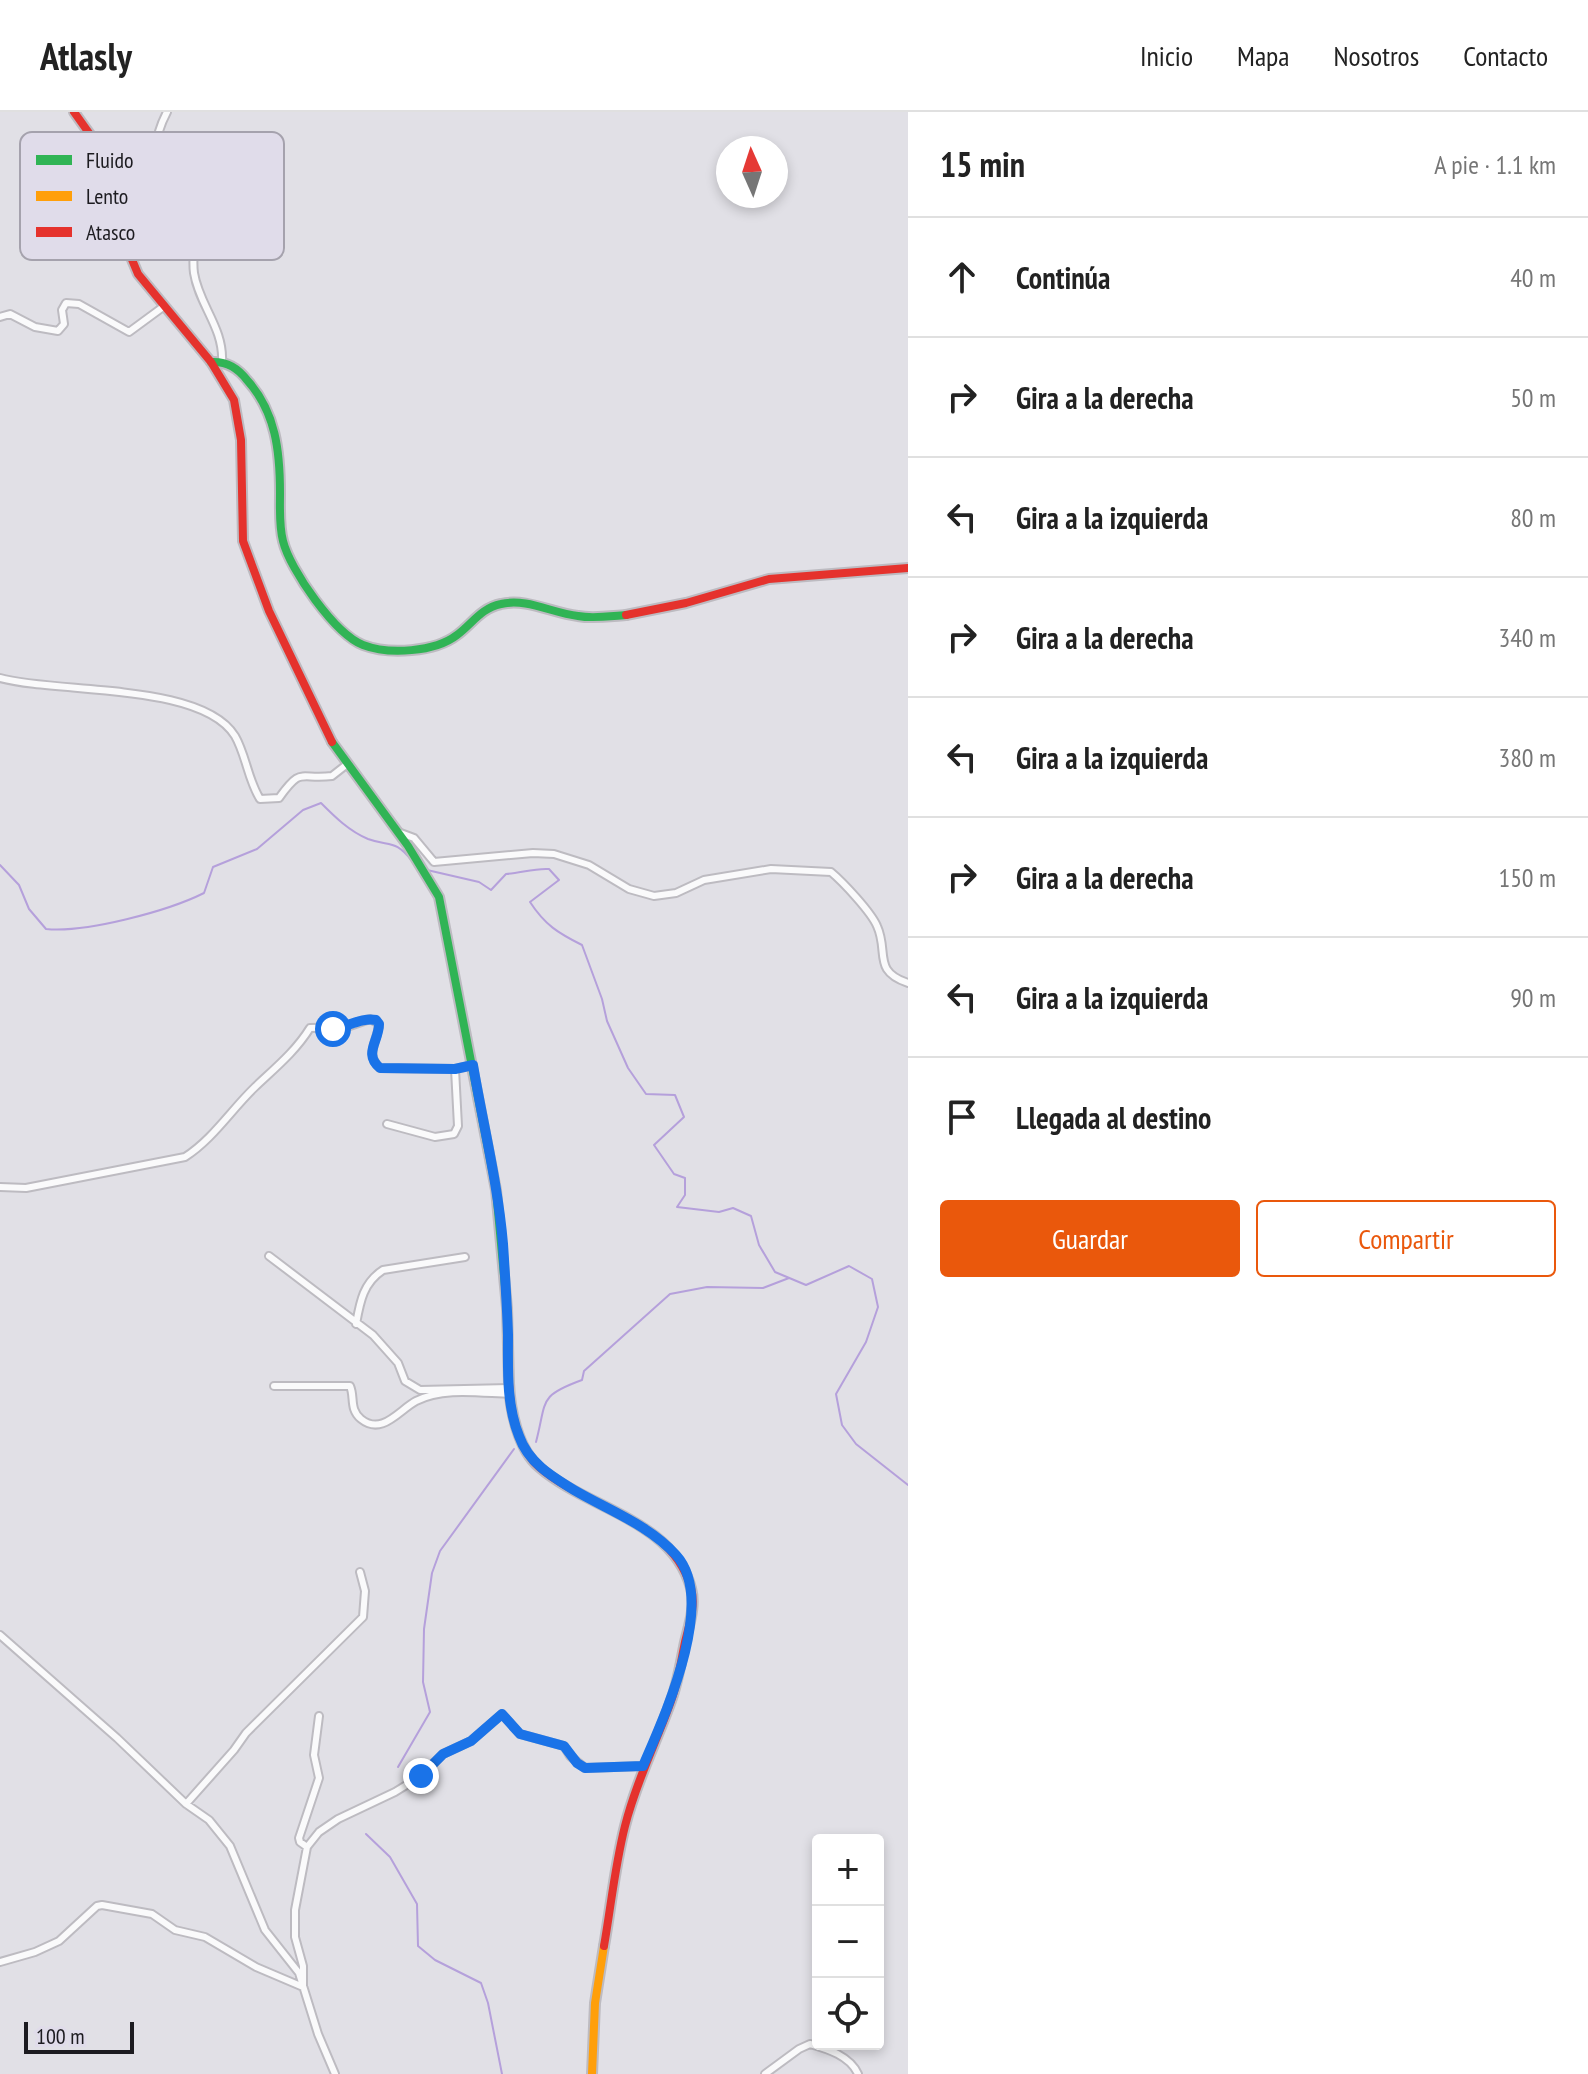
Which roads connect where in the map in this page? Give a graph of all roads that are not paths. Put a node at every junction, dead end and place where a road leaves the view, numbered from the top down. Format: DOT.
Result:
graph roads {
  1 [pos="74,112"];
  2 [pos="167,112"];
  3 [pos="88,132"];
  4 [pos="158,132"];
  5 [pos="131,260"];
  6 [pos="195,260"];
  7 [pos="163,307"];
  8 [pos="0,317"];
  9 [pos="211,362"];
  10 [pos="222,362"];
  11 [pos="908,568"];
  12 [pos="0,678"];
  13 [pos="346,765"];
  14 [pos="398,832"];
  15 [pos="431,871"];
  16 [pos="908,983"];
  17 [pos="473,1065"];
  18 [pos="455,1069"];
  19 [pos="387,1124"];
  20 [pos="0,1187"];
  21 [pos="269,1256"];
  22 [pos="465,1257"];
  23 [pos="356,1324"];
  24 [pos="274,1386"];
  25 [pos="509,1391"];
  26 [pos="360,1572"];
  27 [pos="0,1635"];
  28 [pos="319,1716"];
  29 [pos="643,1766"];
  30 [pos="186,1804"];
  31 [pos="307,1847"];
  32 [pos="0,1962"];
  33 [pos="303,1987"];
  34 [pos="335,2074"];
  35 [pos="592,2074"];
  36 [pos="765,2074"];
  37 [pos="858,2074"];
  1 -- 3 [label="main road"];
  2 -- 4 [label="street"];
  5 -- 7 [label="main road"];
  6 -- 10 [label="street"];
  7 -- 8 [label="street"];
  7 -- 9 [label="main road"];
  9 -- 10 [label="main road"];
  9 -- 13 [label="main road"];
  10 -- 11 [label="main road"];
  12 -- 13 [label="street"];
  13 -- 14 [label="main road"];
  14 -- 15 [label="main road"];
  14 -- 15 [label="street"];
  15 -- 16 [label="street"];
  15 -- 17 [label="main road"];
  17 -- 18 [label="street"];
  17 -- 25 [label="main road"];
  18 -- 19 [label="street"];
  18 -- 20 [label="street"];
  21 -- 23 [label="street"];
  22 -- 23 [label="street"];
  23 -- 25 [label="street"];
  24 -- 25 [label="street"];
  25 -- 29 [label="main road"];
  26 -- 30 [label="street"];
  27 -- 30 [label="street"];
  28 -- 31 [label="street"];
  29 -- 31 [label="street"];
  29 -- 35 [label="main road"];
  30 -- 33 [label="street"];
  31 -- 33 [label="street"];
  32 -- 33 [label="street"];
  33 -- 34 [label="street"];
  36 -- 37 [label="street"];
}
